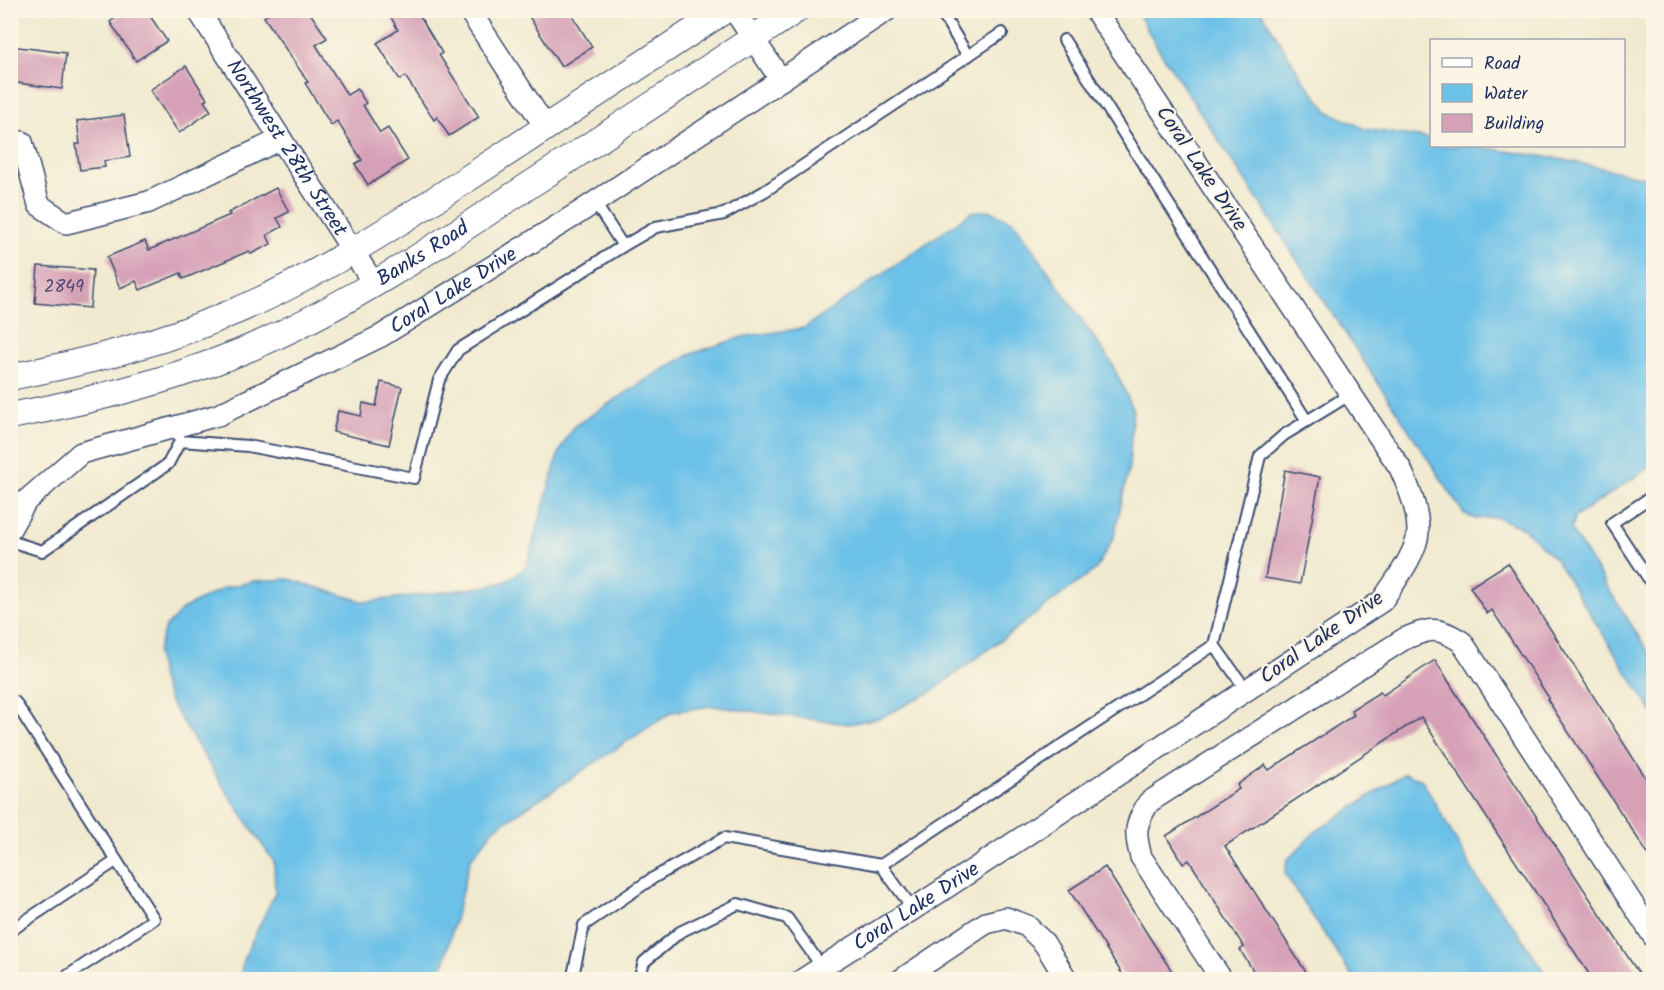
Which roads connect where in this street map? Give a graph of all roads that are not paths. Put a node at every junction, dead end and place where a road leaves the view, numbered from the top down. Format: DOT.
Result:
graph roads {
  1 [pos="198,10"];
  2 [pos="469,10"];
  3 [pos="725,10"];
  4 [pos="734,10"];
  5 [pos="796,10"];
  6 [pos="887,10"];
  7 [pos="940,10"];
  8 [pos="1095,10"];
  9 [pos="1002,33"];
  10 [pos="753,39"];
  11 [pos="1064,40"];
  12 [pos="968,56"];
  13 [pos="781,80"];
  14 [pos="546,128"];
  15 [pos="281,139"];
  16 [pos="22,142"];
  17 [pos="595,202"];
  18 [pos="623,246"];
  19 [pos="354,251"];
  20 [pos="374,284"];
  21 [pos="10,377"];
  22 [pos="1351,394"];
  23 [pos="10,416"];
  24 [pos="1307,421"];
  25 [pos="179,434"];
  26 [pos="1653,495"];
  27 [pos="10,529"];
  28 [pos="10,541"];
  29 [pos="1653,587"];
  30 [pos="1214,645"];
  31 [pos="1247,691"];
  32 [pos="10,701"];
  33 [pos="116,861"];
  34 [pos="881,865"];
  35 [pos="913,909"];
  36 [pos="14,929"];
  37 [pos="1653,937"];
  38 [pos="822,967"];
  39 [pos="61,980"];
  40 [pos="572,980"];
  41 [pos="639,980"];
  42 [pos="802,980"];
  43 [pos="901,980"];
  44 [pos="1067,980"];
  45 [pos="1222,980"];
  1 -- 15 [label="street, Northwest 28th Street"];
  2 -- 14 [label="street"];
  3 -- 14 [label="street, Banks Road"];
  4 -- 10 [label="street"];
  5 -- 10 [label="street, Banks Road"];
  6 -- 13 [label="street, Coral Lake Drive"];
  7 -- 12 [label="lane"];
  8 -- 22 [label="street, Coral Lake Drive"];
  9 -- 12 [label="lane"];
  10 -- 13 [label="street"];
  10 -- 20 [label="street, Banks Road"];
  11 -- 24 [label="lane"];
  12 -- 18 [label="lane"];
  13 -- 17 [label="street, Coral Lake Drive"];
  14 -- 19 [label="street, Banks Road"];
  15 -- 16 [label="street"];
  15 -- 19 [label="street, Northwest 28th Street"];
  17 -- 18 [label="lane"];
  17 -- 25 [label="street, Coral Lake Drive"];
  18 -- 25 [label="lane"];
  19 -- 20 [label="street, Northwest 28th Street"];
  19 -- 21 [label="street, Banks Road"];
  20 -- 23 [label="street, Banks Road"];
  22 -- 24 [label="lane"];
  22 -- 31 [label="street, Coral Lake Drive"];
  24 -- 30 [label="lane"];
  25 -- 27 [label="street, Coral Lake Drive"];
  25 -- 28 [label="lane"];
  26 -- 29 [label="lane"];
  30 -- 31 [label="lane"];
  30 -- 34 [label="lane"];
  31 -- 35 [label="street, Coral Lake Drive"];
  32 -- 33 [label="lane"];
  33 -- 36 [label="lane"];
  33 -- 39 [label="lane"];
  34 -- 35 [label="lane"];
  34 -- 40 [label="lane"];
  35 -- 38 [label="street, Coral Lake Drive"];
  37 -- 45 [label="street"];
  38 -- 41 [label="lane"];
  38 -- 42 [label="street, Coral Lake Drive"];
  43 -- 44 [label="street"];
}
